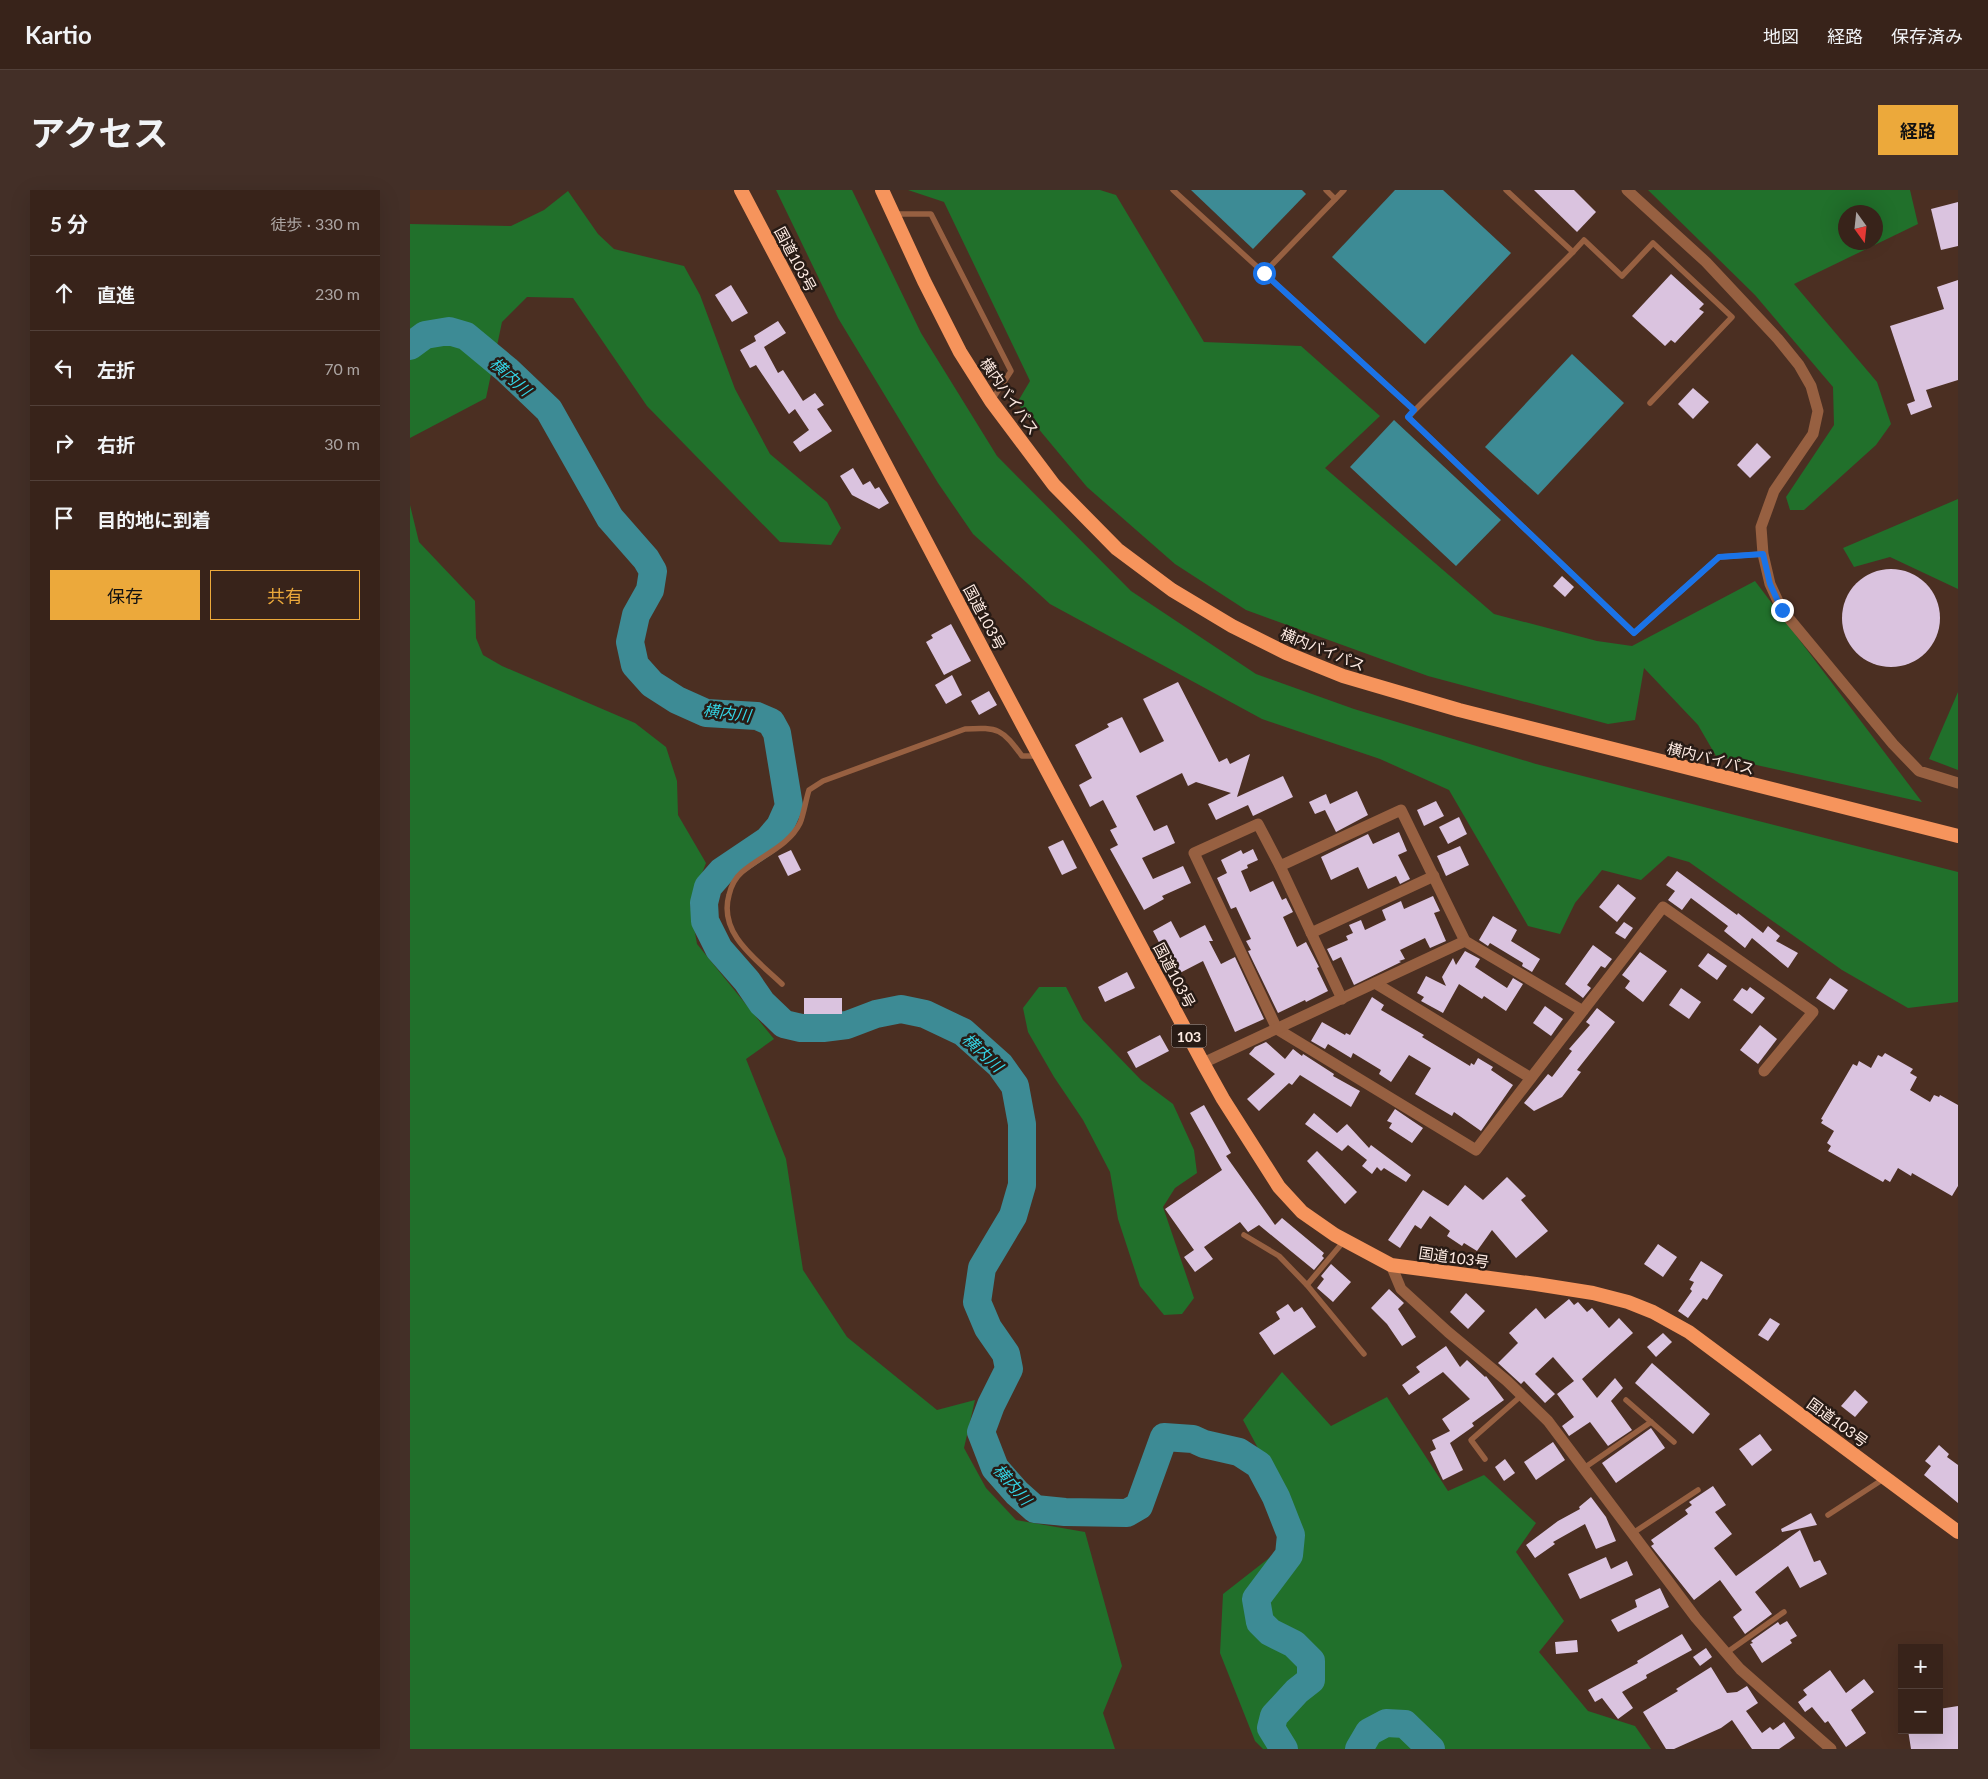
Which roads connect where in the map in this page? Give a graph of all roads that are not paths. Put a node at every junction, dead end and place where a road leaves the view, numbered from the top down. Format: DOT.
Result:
graph roads {
  1 [pos="741,190"];
  2 [pos="882,190"];
  3 [pos="1173,190"];
  4 [pos="1326,190"];
  5 [pos="1344,190"];
  6 [pos="1506,190"];
  7 [pos="1627,190"];
  8 [pos="1335,199"];
  9 [pos="894,214"];
  10 [pos="1573,252"];
  11 [pos="1264,273"];
  12 [pos="991,401"];
  13 [pos="1650,403"];
  14 [pos="1414,410"];
  15 [pos="1763,554"];
  16 [pos="1040,756"];
  17 [pos="1958,784"];
  18 [pos="1958,836"];
  19 [pos="1280,866"];
  20 [pos="1434,876"];
  21 [pos="1311,933"];
  22 [pos="1465,941"];
  23 [pos="1375,983"];
  24 [pos="782,984"];
  25 [pos="1342,998"];
  26 [pos="1583,1011"];
  27 [pos="1276,1029"];
  28 [pos="1203,1063"];
  29 [pos="1764,1071"];
  30 [pos="1531,1078"];
  31 [pos="1244,1235"];
  32 [pos="1345,1240"];
  33 [pos="1392,1265"];
  34 [pos="1307,1285"];
  35 [pos="1364,1354"];
  36 [pos="1522,1395"];
  37 [pos="1626,1400"];
  38 [pos="1651,1422"];
  39 [pos="1674,1442"];
  40 [pos="1485,1459"];
  41 [pos="1584,1468"];
  42 [pos="1886,1477"];
  43 [pos="1698,1490"];
  44 [pos="1828,1515"];
  45 [pos="1958,1532"];
  46 [pos="1633,1534"];
  47 [pos="1784,1612"];
  48 [pos="1726,1653"];
  49 [pos="1832,1749"];
  1 -- 16 [label="highway, 国道103号 / 103"];
  2 -- 9 [label="highway, 横内バイパス"];
  3 -- 11 [label="lane"];
  4 -- 8 [label="lane"];
  5 -- 8 [label="lane"];
  6 -- 10 [label="lane"];
  7 -- 15 [label="street"];
  8 -- 11 [label="lane"];
  9 -- 12 [label="highway, 横内バイパス"];
  9 -- 12 [label="lane"];
  10 -- 13 [label="lane"];
  10 -- 14 [label="lane"];
  11 -- 14 [label="lane"];
  12 -- 18 [label="highway, 横内バイパス"];
  14 -- 15 [label="lane"];
  15 -- 17 [label="street"];
  16 -- 24 [label="lane"];
  16 -- 28 [label="highway, 国道103号 / 103"];
  19 -- 20 [label="street"];
  19 -- 21 [label="street"];
  19 -- 27 [label="street"];
  20 -- 21 [label="street"];
  20 -- 22 [label="street"];
  21 -- 25 [label="street"];
  22 -- 23 [label="street"];
  22 -- 26 [label="street"];
  23 -- 25 [label="street"];
  23 -- 30 [label="street"];
  25 -- 27 [label="street"];
  26 -- 29 [label="street"];
  26 -- 30 [label="street"];
  27 -- 28 [label="street"];
  27 -- 30 [label="street"];
  28 -- 32 [label="highway, 国道103号 / 103"];
  31 -- 34 [label="lane"];
  32 -- 33 [label="highway, 国道103号 / 103"];
  32 -- 34 [label="lane"];
  33 -- 36 [label="street"];
  33 -- 42 [label="highway, 国道103号 / 103"];
  34 -- 35 [label="lane"];
  36 -- 40 [label="lane"];
  36 -- 41 [label="street"];
  37 -- 38 [label="lane"];
  38 -- 39 [label="lane"];
  38 -- 41 [label="lane"];
  41 -- 46 [label="street"];
  42 -- 44 [label="lane"];
  42 -- 45 [label="highway, 国道103号 / 103"];
  43 -- 46 [label="lane"];
  46 -- 48 [label="street"];
  47 -- 48 [label="lane"];
  48 -- 49 [label="street"];
}
